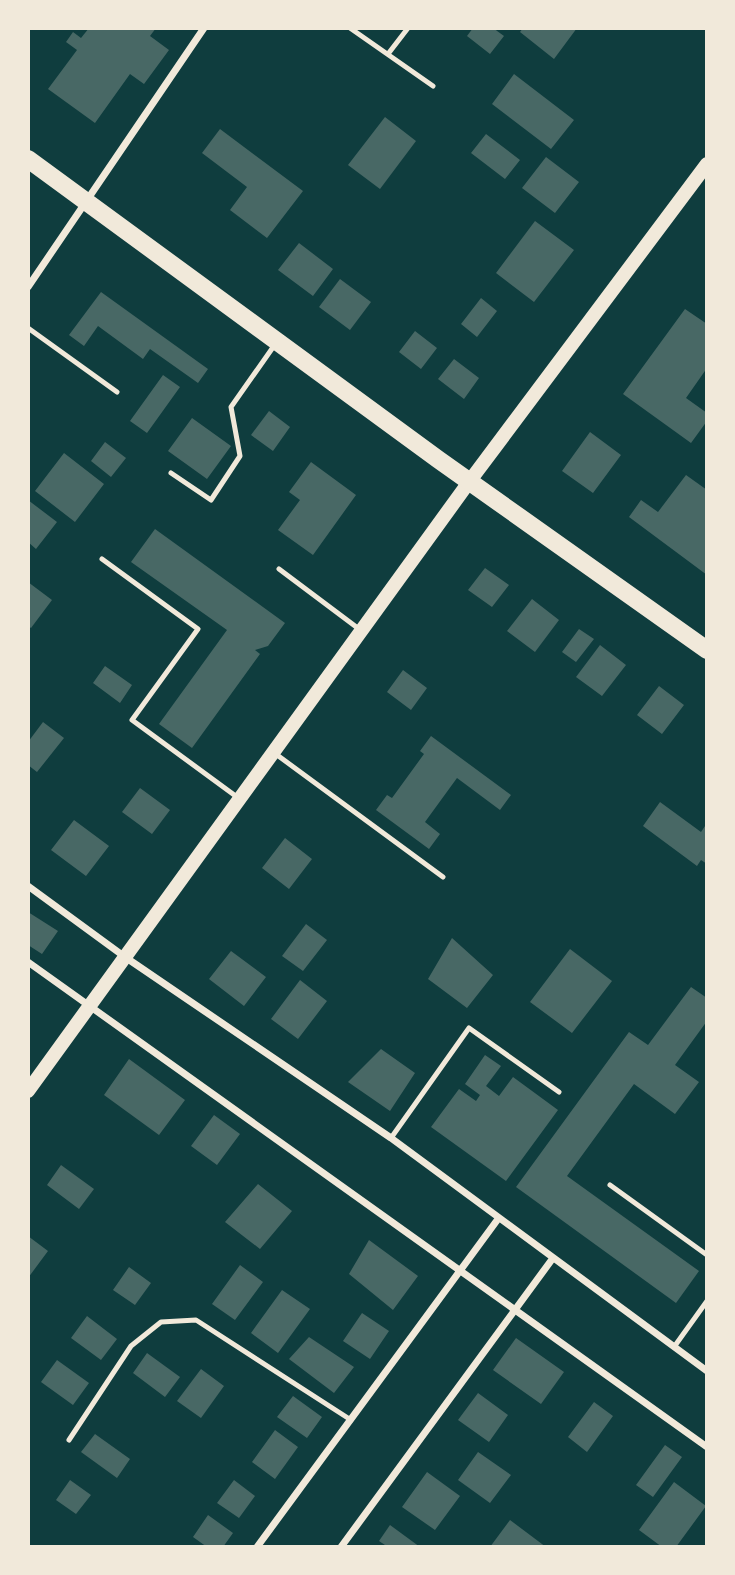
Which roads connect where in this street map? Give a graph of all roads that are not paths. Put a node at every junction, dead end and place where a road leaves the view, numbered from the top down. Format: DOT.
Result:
graph roads {
  1 [pos="204,28"];
  2 [pos="350,28"];
  3 [pos="408,28"];
  4 [pos="388,54"];
  5 [pos="433,86"];
  6 [pos="28,159"];
  7 [pos="707,164"];
  8 [pos="86,200"];
  9 [pos="28,287"];
  10 [pos="28,327"];
  11 [pos="278,340"];
  12 [pos="117,392"];
  13 [pos="172,473"];
  14 [pos="469,482"];
  15 [pos="102,559"];
  16 [pos="279,569"];
  17 [pos="362,631"];
  18 [pos="707,650"];
  19 [pos="273,752"];
  20 [pos="240,799"];
  21 [pos="443,877"];
  22 [pos="28,886"];
  23 [pos="125,957"];
  24 [pos="28,962"];
  25 [pos="89,1007"];
  26 [pos="28,1091"];
  27 [pos="559,1092"];
  28 [pos="391,1138"];
  29 [pos="610,1185"];
  30 [pos="498,1219"];
  31 [pos="707,1255"];
  32 [pos="553,1258"];
  33 [pos="460,1271"];
  34 [pos="707,1301"];
  35 [pos="515,1310"];
  36 [pos="674,1347"];
  37 [pos="707,1371"];
  38 [pos="351,1420"];
  39 [pos="69,1440"];
  40 [pos="707,1447"];
  41 [pos="257,1547"];
  42 [pos="341,1547"];
  1 -- 8 [label="street"];
  2 -- 4 [label="lane"];
  3 -- 4 [label="lane"];
  4 -- 5 [label="lane"];
  6 -- 8 [label="main road"];
  7 -- 14 [label="main road"];
  8 -- 9 [label="street"];
  8 -- 11 [label="main road"];
  10 -- 12 [label="lane"];
  11 -- 13 [label="lane"];
  11 -- 14 [label="main road"];
  14 -- 17 [label="main road"];
  14 -- 18 [label="main road"];
  15 -- 20 [label="lane"];
  16 -- 17 [label="lane"];
  17 -- 19 [label="main road"];
  19 -- 20 [label="main road"];
  19 -- 21 [label="lane"];
  20 -- 23 [label="main road"];
  22 -- 23 [label="street"];
  23 -- 25 [label="main road"];
  23 -- 28 [label="street"];
  24 -- 25 [label="street"];
  25 -- 26 [label="main road"];
  25 -- 33 [label="street"];
  27 -- 28 [label="lane"];
  28 -- 30 [label="street"];
  29 -- 31 [label="lane"];
  30 -- 32 [label="street"];
  30 -- 33 [label="street"];
  32 -- 35 [label="street"];
  32 -- 36 [label="street"];
  33 -- 35 [label="street"];
  33 -- 38 [label="street"];
  34 -- 36 [label="lane"];
  35 -- 40 [label="street"];
  35 -- 42 [label="street"];
  36 -- 37 [label="street"];
  38 -- 39 [label="lane"];
  38 -- 41 [label="street"];
}
